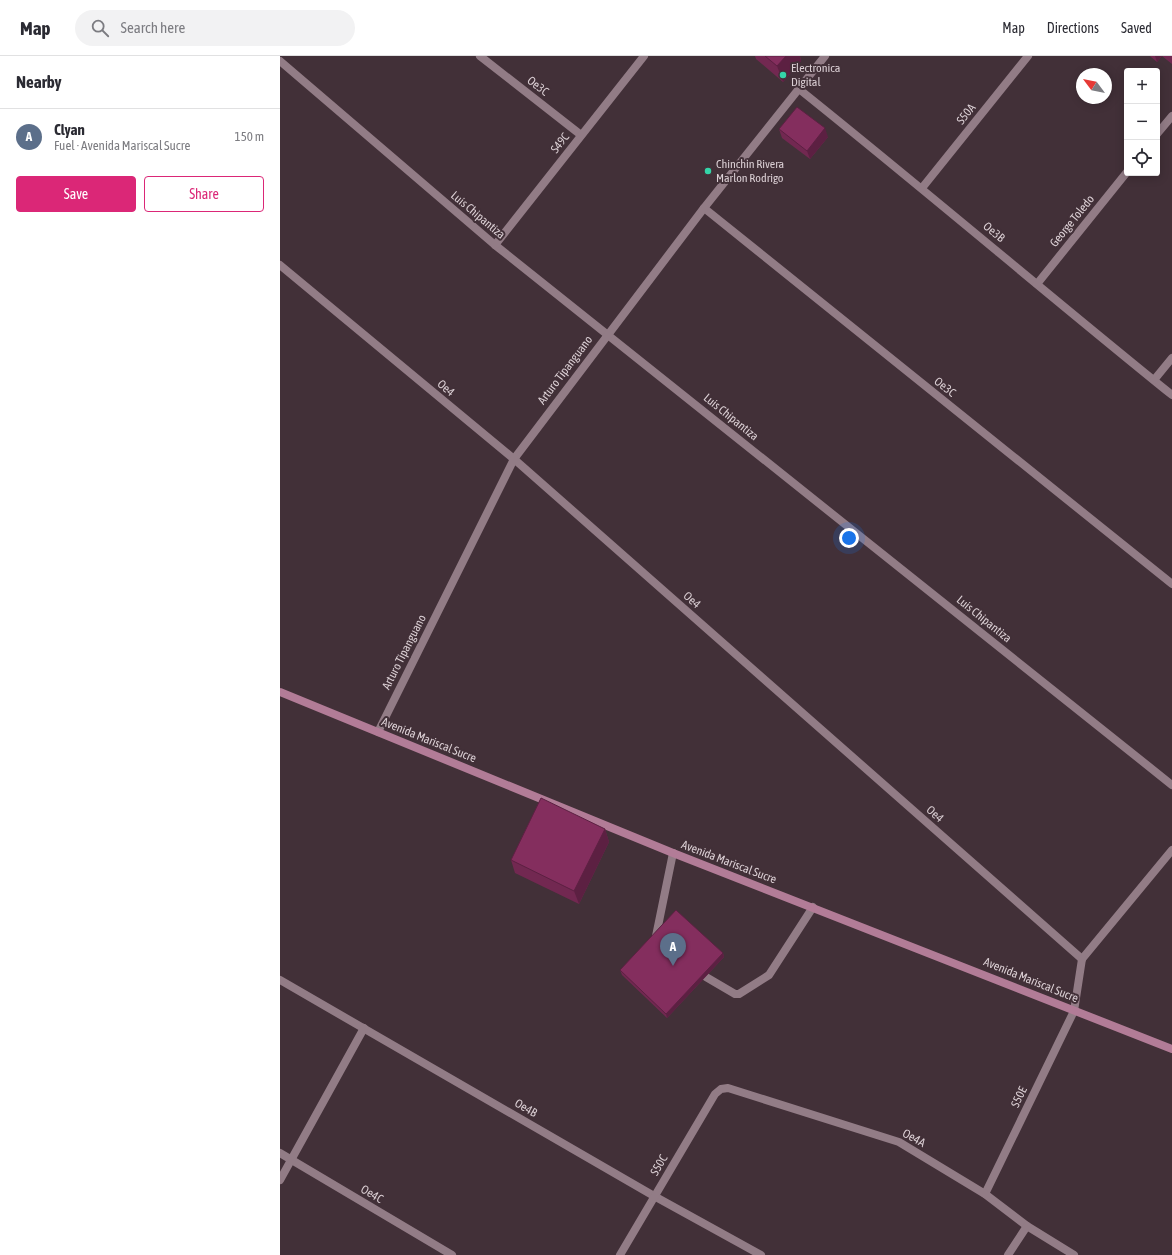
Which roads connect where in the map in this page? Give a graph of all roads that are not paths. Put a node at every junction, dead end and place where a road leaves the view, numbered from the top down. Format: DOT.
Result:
graph roads {
  1 [pos="480,56"];
  2 [pos="644,56"];
  3 [pos="826,56"];
  4 [pos="1028,56"];
  5 [pos="280,61"];
  6 [pos="799,89"];
  7 [pos="1172,116"];
  8 [pos="1160,130"];
  9 [pos="581,135"];
  10 [pos="1124,176"];
  11 [pos="922,188"];
  12 [pos="704,208"];
  13 [pos="495,245"];
  14 [pos="280,265"];
  15 [pos="1036,284"];
  16 [pos="607,334"];
  17 [pos="1172,358"];
  18 [pos="1154,380"];
  19 [pos="1172,394"];
  20 [pos="514,459"];
  21 [pos="1172,584"];
  22 [pos="280,692"];
  23 [pos="378,732"];
  24 [pos="1172,785"];
  25 [pos="1172,850"];
  26 [pos="673,853"];
  27 [pos="813,907"];
  28 [pos="656,936"];
  29 [pos="1082,959"];
  30 [pos="706,977"];
  31 [pos="280,980"];
  32 [pos="1074,1010"];
  33 [pos="364,1028"];
  34 [pos="1172,1049"];
  35 [pos="721,1089"];
  36 [pos="280,1153"];
  37 [pos="291,1160"];
  38 [pos="280,1180"];
  39 [pos="985,1194"];
  40 [pos="654,1196"];
  41 [pos="1026,1226"];
  42 [pos="452,1255"];
  43 [pos="620,1255"];
  44 [pos="761,1255"];
  45 [pos="1008,1255"];
  46 [pos="1074,1255"];
  1 -- 9 [label="street, Oe3C"];
  2 -- 9 [label="street, S49C"];
  3 -- 6 [label="street, Arturo Tipanguano"];
  4 -- 11 [label="street, S50A"];
  5 -- 13 [label="street, Luis Chipantiza"];
  6 -- 11 [label="street, Oe3B"];
  6 -- 12 [label="street, Arturo Tipanguano"];
  7 -- 8 [label="street"];
  9 -- 13 [label="street, S49C"];
  10 -- 15 [label="street, George Toledo"];
  11 -- 15 [label="street, Oe3B"];
  12 -- 16 [label="street, Arturo Tipanguano"];
  12 -- 21 [label="street, Oe3C"];
  13 -- 16 [label="street, Luis Chipantiza"];
  14 -- 20 [label="street, Oe4"];
  15 -- 18 [label="street, Oe3B"];
  16 -- 20 [label="street, Arturo Tipanguano"];
  16 -- 24 [label="street, Luis Chipantiza"];
  17 -- 18 [label="street"];
  18 -- 19 [label="street, Oe3B"];
  20 -- 23 [label="street, Arturo Tipanguano"];
  20 -- 29 [label="street, Oe4"];
  22 -- 23 [label="main road, Avenida Mariscal Sucre"];
  23 -- 26 [label="main road, Avenida Mariscal Sucre"];
  25 -- 29 [label="street"];
  26 -- 27 [label="main road, Avenida Mariscal Sucre"];
  26 -- 28 [label="street"];
  27 -- 30 [label="street"];
  27 -- 32 [label="main road, Avenida Mariscal Sucre"];
  29 -- 32 [label="street, S50E"];
  31 -- 33 [label="street, Oe4B"];
  32 -- 34 [label="main road, Avenida Mariscal Sucre"];
  32 -- 39 [label="street, S50E"];
  33 -- 37 [label="street"];
  33 -- 40 [label="street, Oe4B"];
  35 -- 39 [label="street, Oe4A"];
  35 -- 40 [label="street, S50C"];
  36 -- 37 [label="street, Oe4C"];
  37 -- 38 [label="street"];
  37 -- 42 [label="street, Oe4C"];
  39 -- 41 [label="street, Oe4A"];
  40 -- 43 [label="street, S50C"];
  40 -- 44 [label="street, Oe4B"];
  41 -- 45 [label="street"];
  41 -- 46 [label="street, Oe4A"];
}
